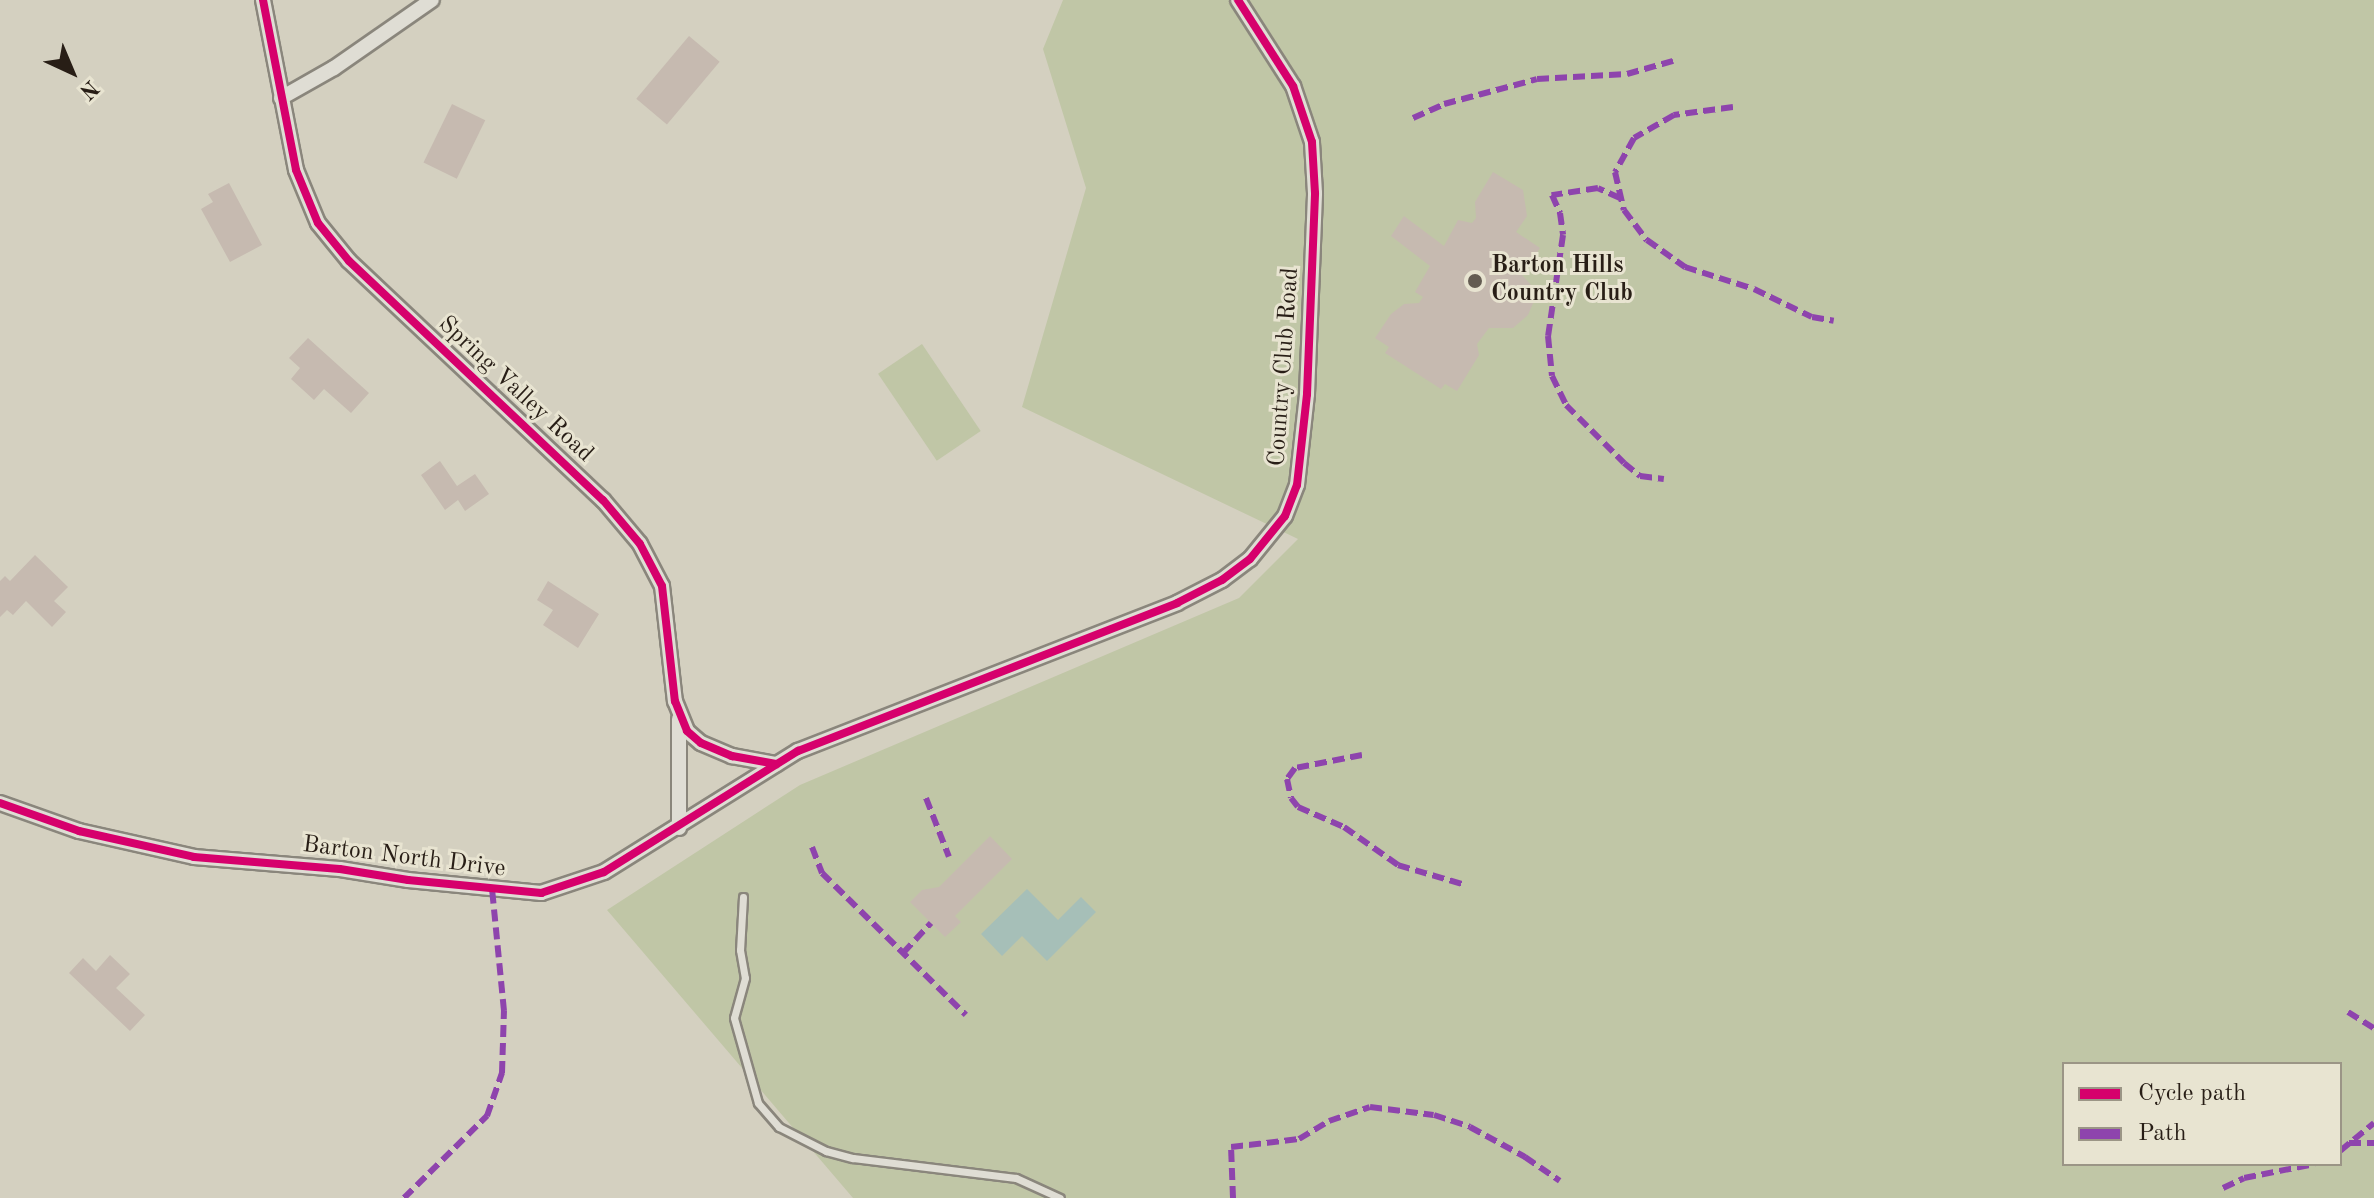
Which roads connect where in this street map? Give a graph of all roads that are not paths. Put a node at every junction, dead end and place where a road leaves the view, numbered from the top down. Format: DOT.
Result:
graph roads {
  1 [pos="263,0"];
  2 [pos="432,0"];
  3 [pos="1238,0"];
  4 [pos="281,98"];
  5 [pos="679,719"];
  6 [pos="776,764"];
  7 [pos="0,803"];
  8 [pos="679,828"];
  9 [pos="743,897"];
  10 [pos="1060,1198"];
  1 -- 4 [label="street, Spring Valley Road"];
  2 -- 4 [label="street"];
  3 -- 6 [label="street, Country Club Road"];
  4 -- 5 [label="street, Spring Valley Road"];
  5 -- 6 [label="street"];
  5 -- 8 [label="street, Spring Valley Road"];
  6 -- 8 [label="street, Barton North Drive"];
  7 -- 8 [label="street, Barton North Drive"];
  9 -- 10 [label="lane"];
}
